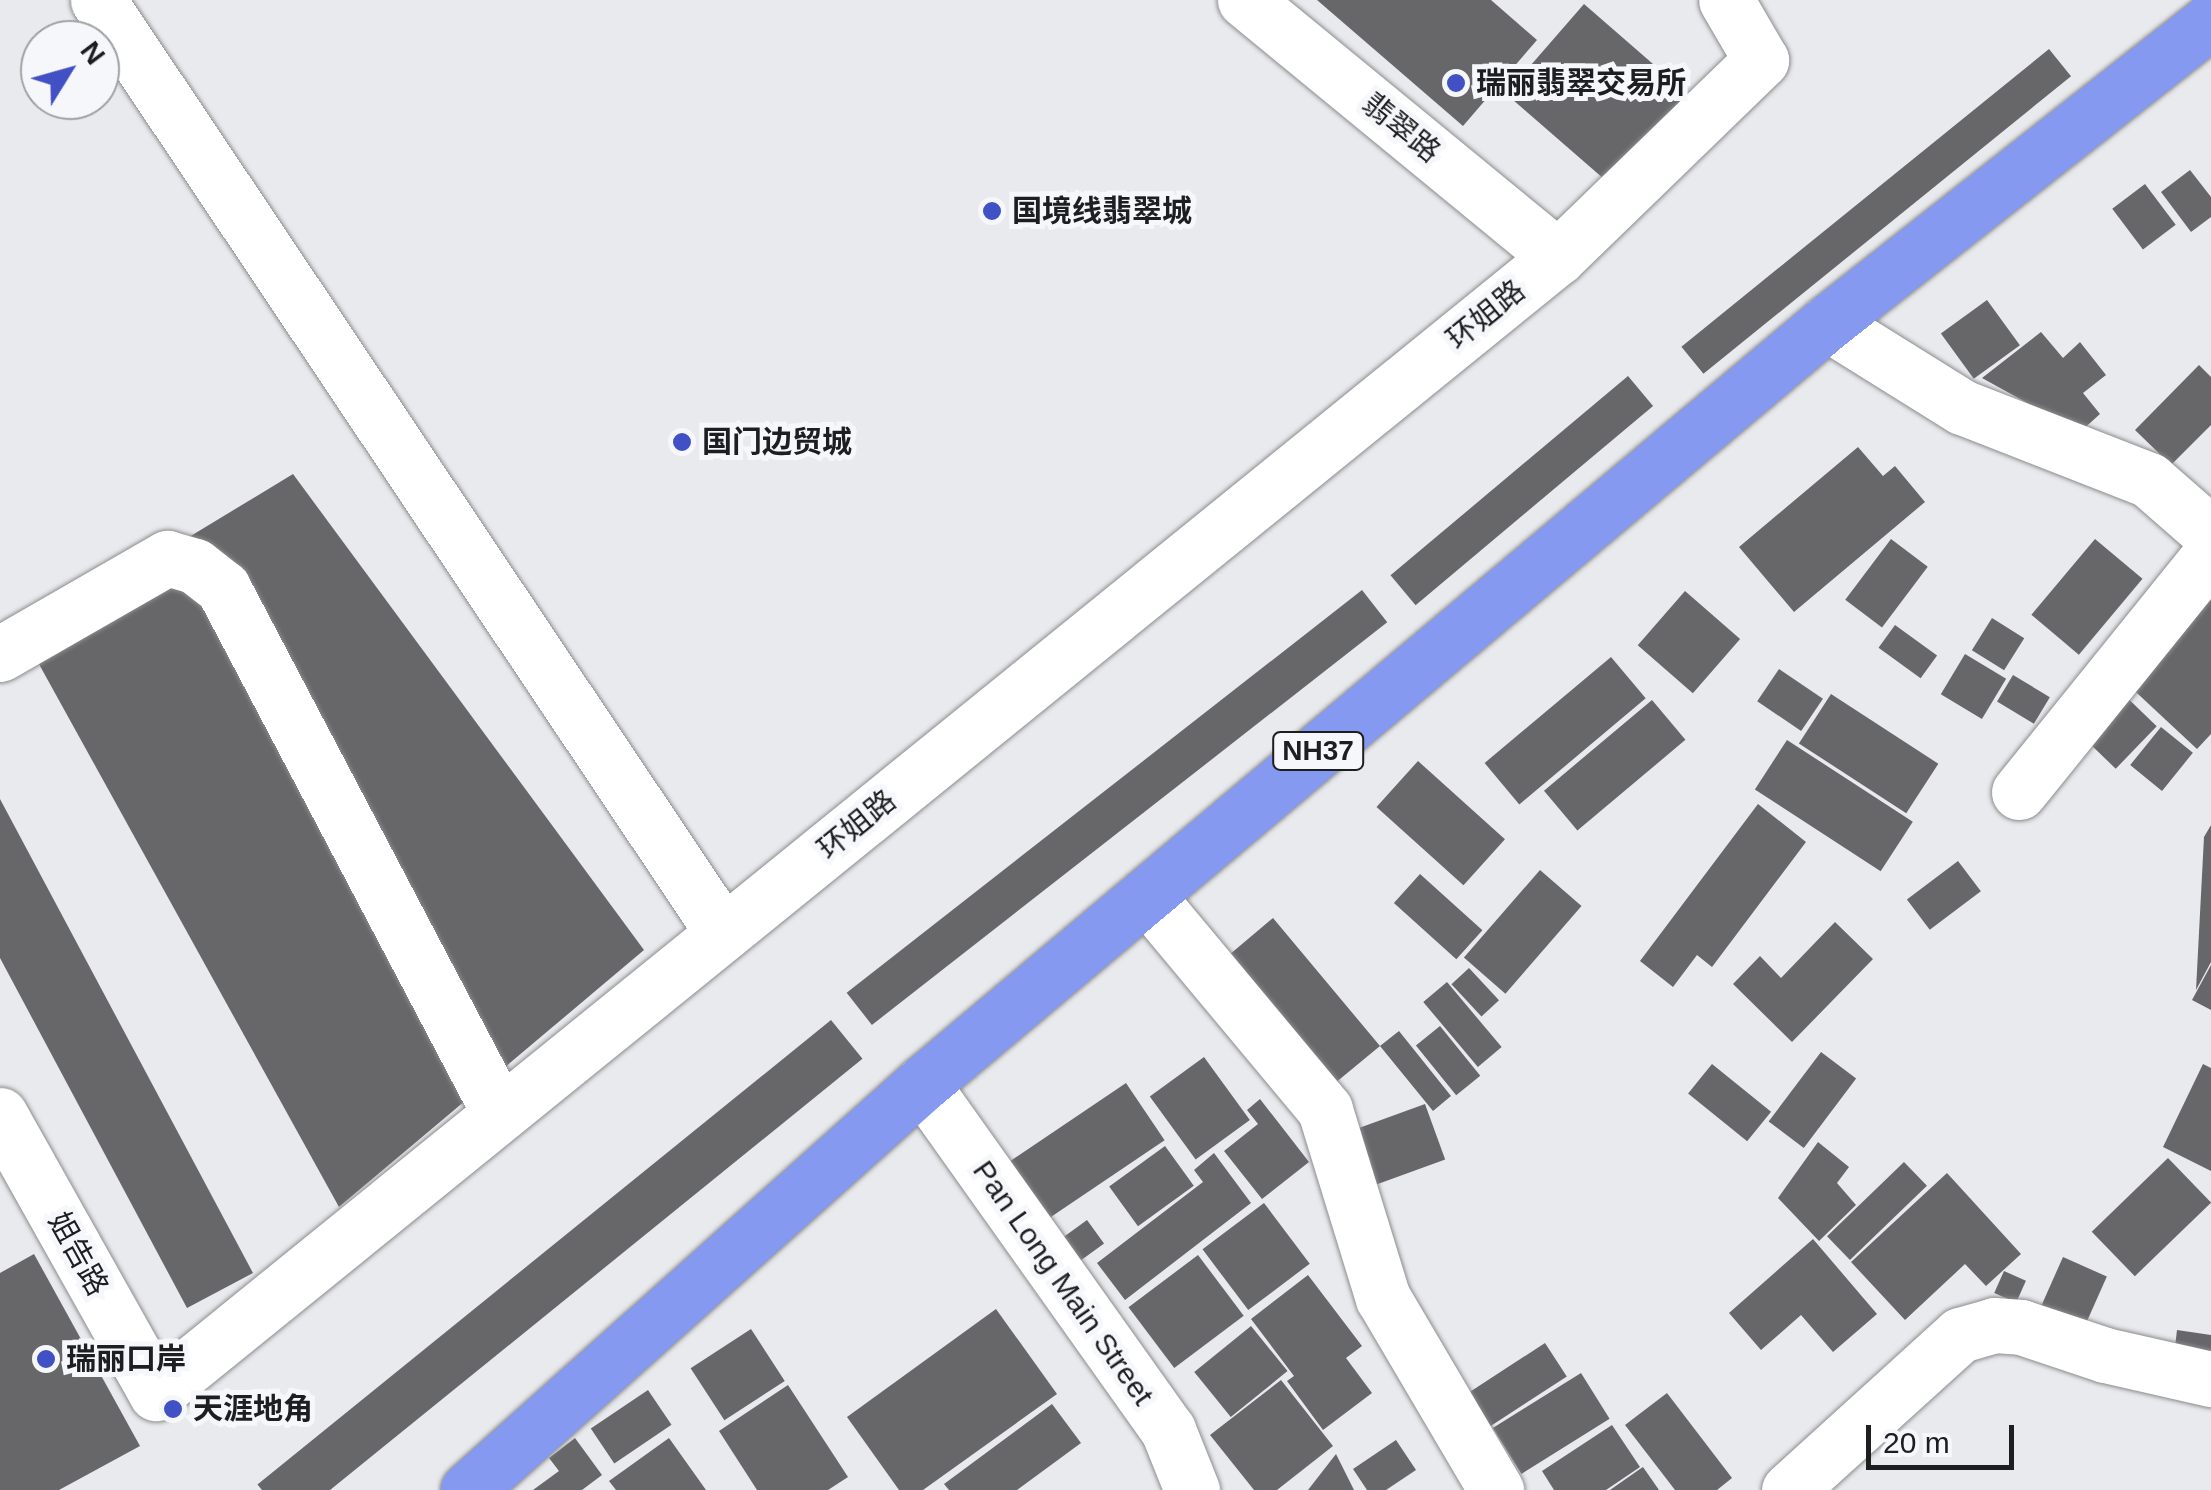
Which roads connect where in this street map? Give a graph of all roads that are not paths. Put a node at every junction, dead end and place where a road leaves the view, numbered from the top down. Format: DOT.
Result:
graph roads {
  1 [pos="98,0"];
  2 [pos="1244,0"];
  3 [pos="1726,0"];
  4 [pos="2200,30"];
  5 [pos="1558,257"];
  6 [pos="1827,323"];
  7 [pos="2211,534"];
  8 [pos="2211,554"];
  9 [pos="0,654"];
  10 [pos="2019,792"];
  11 [pos="1147,896"];
  12 [pos="724,933"];
  13 [pos="922,1084"];
  14 [pos="500,1114"];
  15 [pos="0,1116"];
  16 [pos="2211,1379"];
  17 [pos="156,1393"];
  18 [pos="468,1490"];
  19 [pos="1192,1490"];
  20 [pos="1496,1490"];
  21 [pos="1789,1490"];
  1 -- 12 [label="street"];
  2 -- 5 [label="street, 翡翠路"];
  3 -- 5 [label="street, 环姐路"];
  4 -- 6 [label="highway, NH37"];
  5 -- 12 [label="street, 环姐路"];
  6 -- 7 [label="street"];
  6 -- 11 [label="highway, NH37"];
  8 -- 10 [label="street"];
  9 -- 14 [label="street"];
  11 -- 13 [label="highway, NH37"];
  11 -- 20 [label="street"];
  12 -- 14 [label="street, 环姐路"];
  13 -- 18 [label="highway, NH37"];
  13 -- 19 [label="street, Pan Long Main Street"];
  14 -- 17 [label="street, 环姐路"];
  15 -- 17 [label="street, 姐告路"];
  16 -- 21 [label="street"];
}
